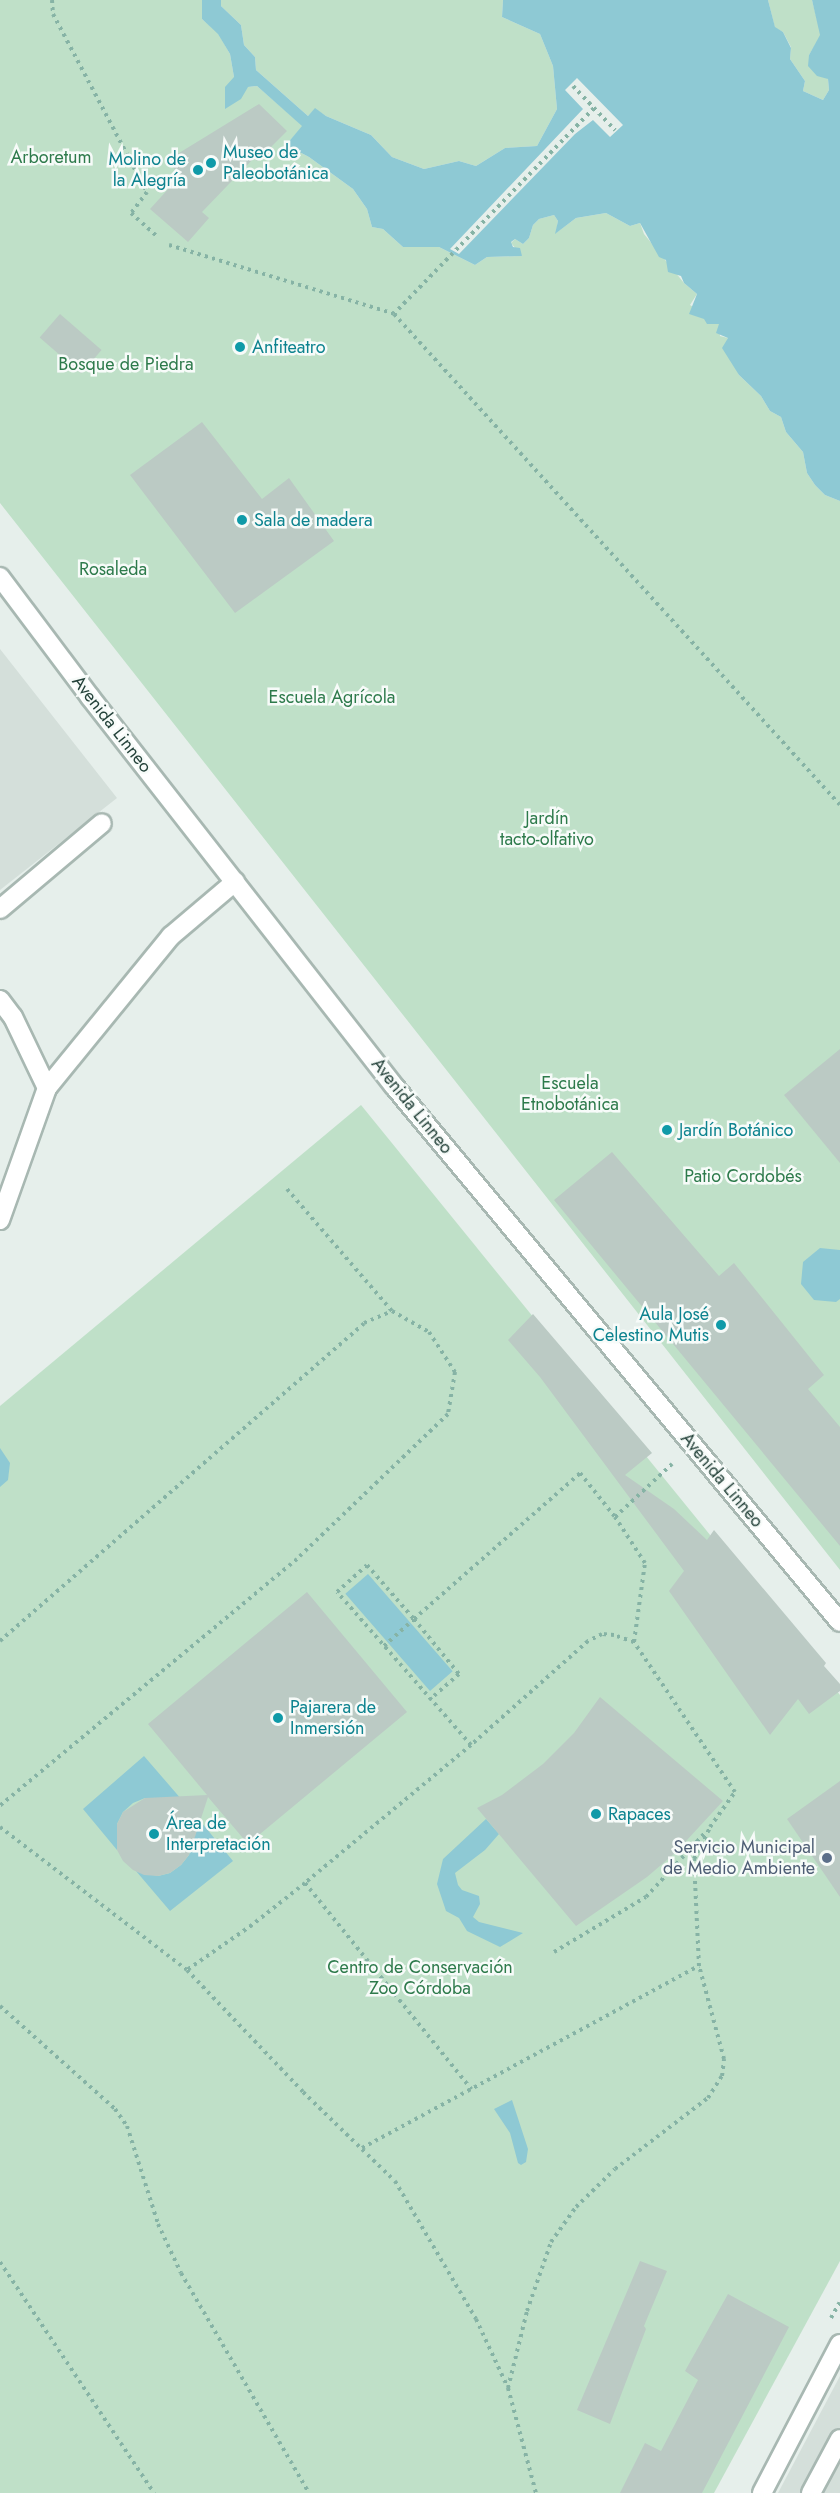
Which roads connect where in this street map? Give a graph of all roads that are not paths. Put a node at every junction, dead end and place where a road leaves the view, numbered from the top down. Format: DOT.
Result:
graph roads {
  1 [pos="0,577"];
  2 [pos="102,822"];
  3 [pos="235,882"];
  4 [pos="0,909"];
  5 [pos="0,1000"];
  6 [pos="47,1088"];
  7 [pos="0,1220"];
  8 [pos="840,1622"];
  9 [pos="840,2344"];
  10 [pos="840,2439"];
  11 [pos="762,2493"];
  12 [pos="811,2493"];
  1 -- 3 [label="street, Avenida Linneo"];
  2 -- 4 [label="street"];
  3 -- 6 [label="street"];
  3 -- 8 [label="street, Avenida Linneo"];
  5 -- 6 [label="street"];
  6 -- 7 [label="street"];
  9 -- 11 [label="street"];
  10 -- 12 [label="street"];
}
